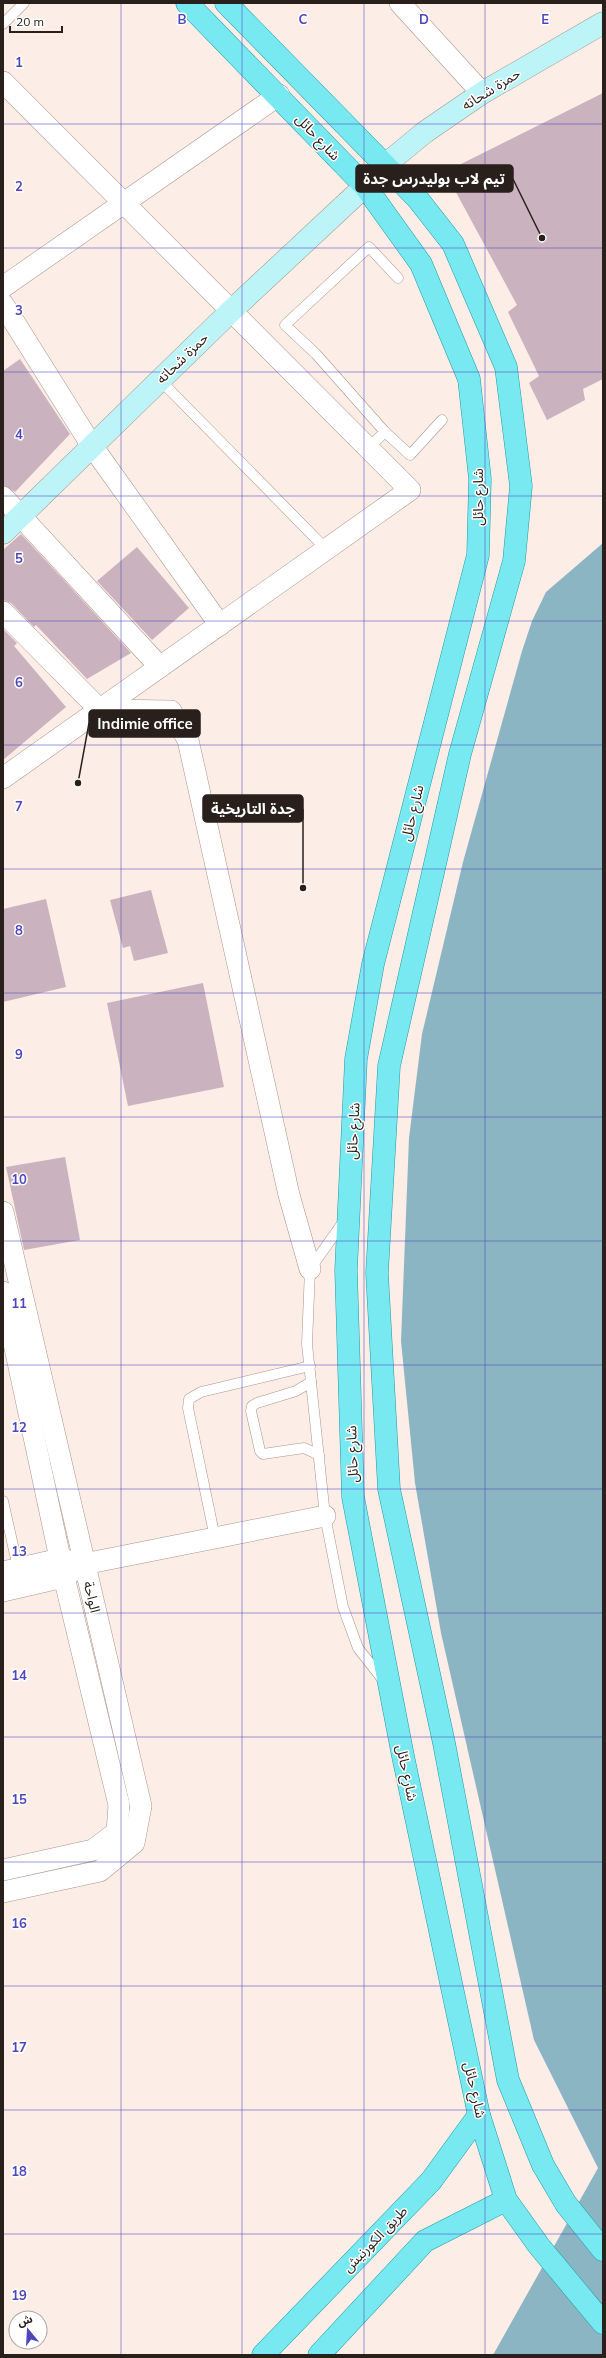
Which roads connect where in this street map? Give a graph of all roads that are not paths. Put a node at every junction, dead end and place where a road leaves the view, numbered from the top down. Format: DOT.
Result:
graph roads {
  1 [pos="24,3"];
  2 [pos="187,3"];
  3 [pos="226,3"];
  4 [pos="400,3"];
  5 [pos="603,23"];
  6 [pos="3,24"];
  7 [pos="3,82"];
  8 [pos="482,93"];
  9 [pos="279,95"];
  10 [pos="385,165"];
  11 [pos="364,186"];
  12 [pos="124,204"];
  13 [pos="398,278"];
  14 [pos="3,287"];
  15 [pos="3,304"];
  16 [pos="230,311"];
  17 [pos="160,380"];
  18 [pos="442,420"];
  19 [pos="385,432"];
  20 [pos="92,446"];
  21 [pos="368,448"];
  22 [pos="3,497"];
  23 [pos="21,515"];
  24 [pos="3,533"];
  25 [pos="326,549"];
  26 [pos="3,612"];
  27 [pos="220,625"];
  28 [pos="160,668"];
  29 [pos="100,710"];
  30 [pos="3,778"];
  31 [pos="3,1212"];
  32 [pos="349,1214"];
  33 [pos="310,1269"];
  34 [pos="3,1282"];
  35 [pos="8,1300"];
  36 [pos="310,1366"];
  37 [pos="311,1382"];
  38 [pos="319,1454"];
  39 [pos="3,1501"];
  40 [pos="325,1516"];
  41 [pos="215,1538"];
  42 [pos="8,1544"];
  43 [pos="84,1564"];
  44 [pos="62,1568"];
  45 [pos="10,1570"];
  46 [pos="3,1591"];
  47 [pos="390,1688"];
  48 [pos="3,1870"];
  49 [pos="3,1892"];
  50 [pos="479,2115"];
  51 [pos="506,2200"];
  52 [pos="603,2250"];
  53 [pos="603,2323"];
  54 [pos="264,2355"];
  55 [pos="320,2355"];
  1 -- 6 [label="lane"];
  2 -- 9 [label="main road, شارع حائل"];
  3 -- 10 [label="main road, شارع حائل"];
  4 -- 8 [label="street"];
  5 -- 8 [label="main road, حمزة شحاته"];
  7 -- 12 [label="street"];
  8 -- 10 [label="main road, حمزة شحاته"];
  9 -- 11 [label="main road, شارع حائل"];
  9 -- 12 [label="street"];
  10 -- 11 [label="main road"];
  10 -- 52 [label="main road, شارع حائل"];
  11 -- 16 [label="main road, حمزة شحاته"];
  11 -- 32 [label="main road, شارع حائل"];
  12 -- 14 [label="street"];
  12 -- 16 [label="street"];
  13 -- 19 [label="lane"];
  15 -- 20 [label="street"];
  16 -- 17 [label="main road, حمزة شحاته"];
  16 -- 21 [label="street"];
  17 -- 20 [label="main road, حمزة شحاته"];
  17 -- 25 [label="lane"];
  18 -- 19 [label="lane"];
  19 -- 21 [label="lane"];
  20 -- 23 [label="main road, حمزة شحاته"];
  20 -- 27 [label="street"];
  21 -- 25 [label="street"];
  22 -- 23 [label="street"];
  23 -- 24 [label="main road, حمزة شحاته"];
  23 -- 28 [label="street"];
  25 -- 27 [label="street"];
  26 -- 29 [label="street"];
  27 -- 28 [label="street"];
  28 -- 29 [label="street"];
  29 -- 30 [label="street"];
  29 -- 33 [label="street"];
  31 -- 35 [label="street, الواحة"];
  32 -- 33 [label="lane"];
  32 -- 47 [label="main road, شارع حائل"];
  33 -- 36 [label="lane"];
  34 -- 35 [label="street"];
  35 -- 43 [label="street, الواحة"];
  35 -- 44 [label="street, الواحة"];
  36 -- 37 [label="lane"];
  36 -- 41 [label="lane"];
  37 -- 38 [label="lane"];
  37 -- 38 [label="lane"];
  38 -- 40 [label="lane"];
  39 -- 42 [label="lane"];
  40 -- 41 [label="street"];
  40 -- 47 [label="lane"];
  41 -- 43 [label="street"];
  42 -- 45 [label="lane"];
  43 -- 44 [label="street"];
  43 -- 49 [label="street, الواحة"];
  44 -- 45 [label="street"];
  44 -- 46 [label="street"];
  44 -- 48 [label="street, الواحة"];
  47 -- 50 [label="main road, شارع حائل"];
  50 -- 51 [label="main road, شارع حائل"];
  50 -- 54 [label="main road, طريق الكورنيش"];
  51 -- 53 [label="main road, شارع حائل"];
  51 -- 55 [label="main road"];
}
